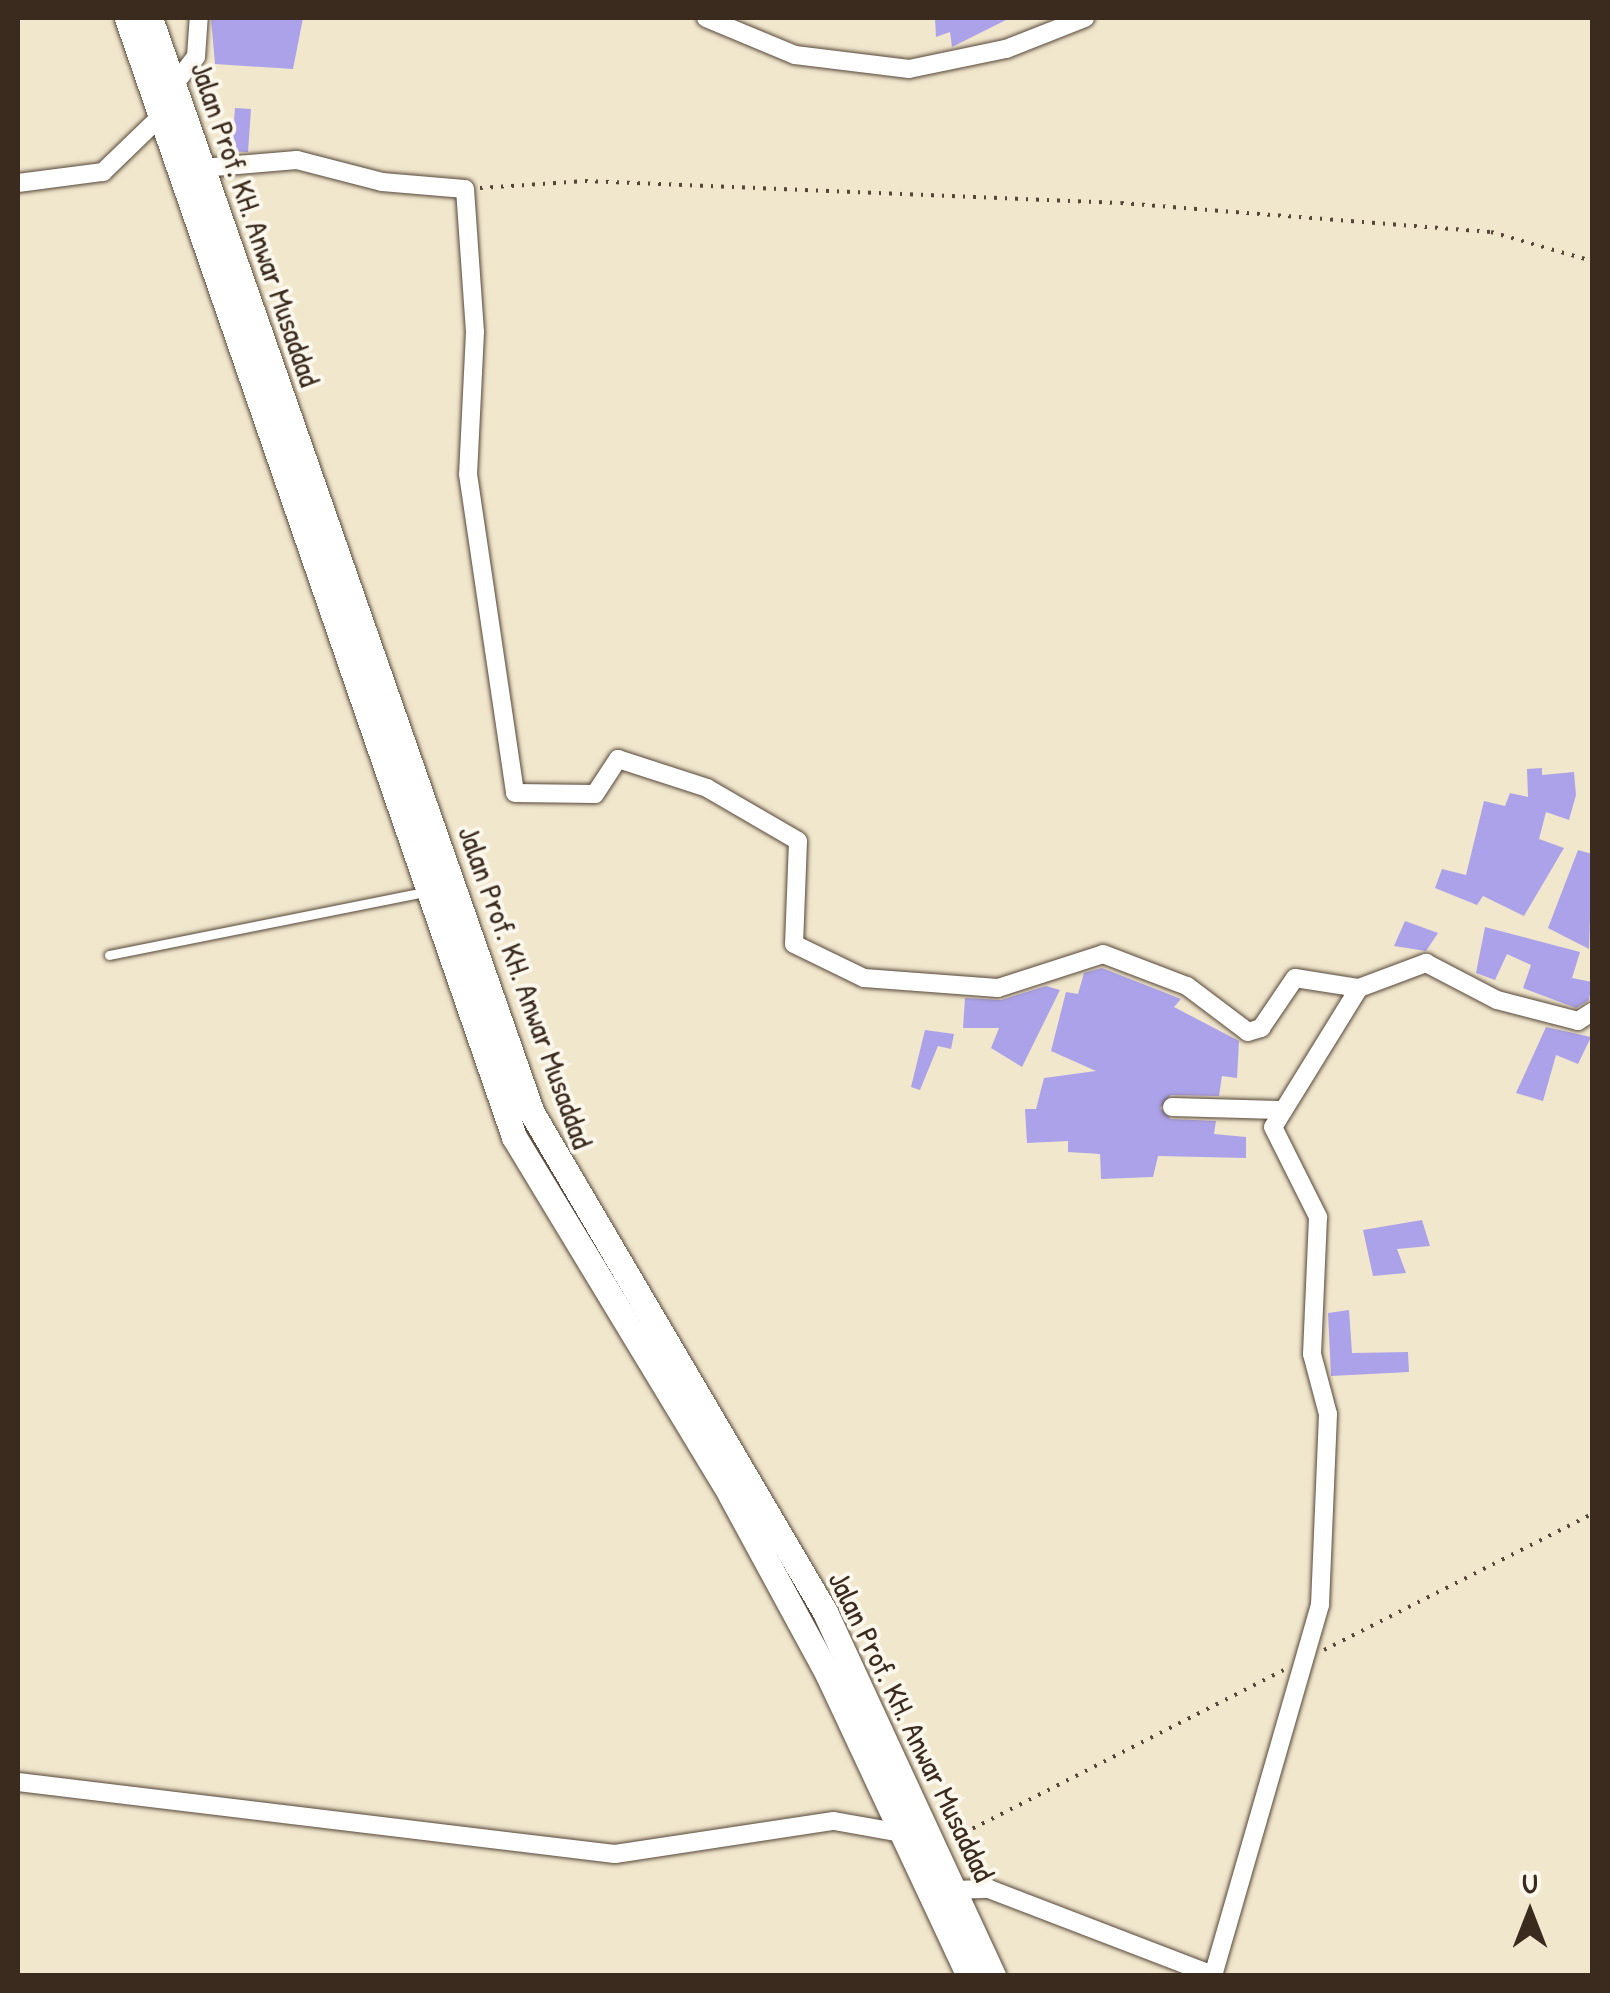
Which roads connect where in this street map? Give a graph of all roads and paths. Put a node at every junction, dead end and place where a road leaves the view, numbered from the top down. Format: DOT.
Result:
graph roads {
  1 [pos="199,18"];
  2 [pos="706,18"];
  3 [pos="1084,18"];
  4 [pos="141,27"];
  5 [pos="173,86"];
  6 [pos="160,117"];
  7 [pos="202,168"];
  8 [pos="18,183"];
  9 [pos="465,189"];
  10 [pos="1592,261"];
  11 [pos="341,599"];
  12 [pos="439,899"];
  13 [pos="108,955"];
  14 [pos="1359,988"];
  15 [pos="1592,1012"];
  16 [pos="1172,1107"];
  17 [pos="1279,1110"];
  18 [pos="1592,1514"];
  19 [pos="1303,1661"];
  20 [pos="18,1782"];
  21 [pos="923,1836"];
  22 [pos="955,1890"];
  23 [pos="1212,1975"];
  24 [pos="969,1976"];
  25 [pos="993,1976"];
  1 -- 5 [label="street"];
  2 -- 3 [label="street"];
  4 -- 5 [label="street, Jalan Prof. KH. Anwar Musaddad"];
  4 -- 6 [label="street, Jalan Prof. KH. Anwar Musaddad"];
  5 -- 7 [label="street, Jalan Prof. KH. Anwar Musaddad"];
  6 -- 8 [label="street"];
  6 -- 11 [label="street, Jalan Prof. KH. Anwar Musaddad"];
  7 -- 9 [label="street"];
  7 -- 11 [label="street, Jalan Prof. KH. Anwar Musaddad"];
  9 -- 10 [label="path"];
  9 -- 14 [label="street"];
  11 -- 12 [label="street, Jalan Prof. KH. Anwar Musaddad"];
  12 -- 13 [label="lane"];
  12 -- 21 [label="street, Jalan Prof. KH. Anwar Musaddad"];
  14 -- 15 [label="street"];
  14 -- 17 [label="street"];
  16 -- 17 [label="street"];
  17 -- 19 [label="street"];
  18 -- 19 [label="path"];
  19 -- 21 [label="path"];
  19 -- 23 [label="street"];
  20 -- 21 [label="street"];
  21 -- 22 [label="street, Jalan Prof. KH. Anwar Musaddad"];
  21 -- 24 [label="street, Jalan Prof. KH. Anwar Musaddad"];
  22 -- 23 [label="street"];
  22 -- 25 [label="street, Jalan Prof. KH. Anwar Musaddad"];
}
